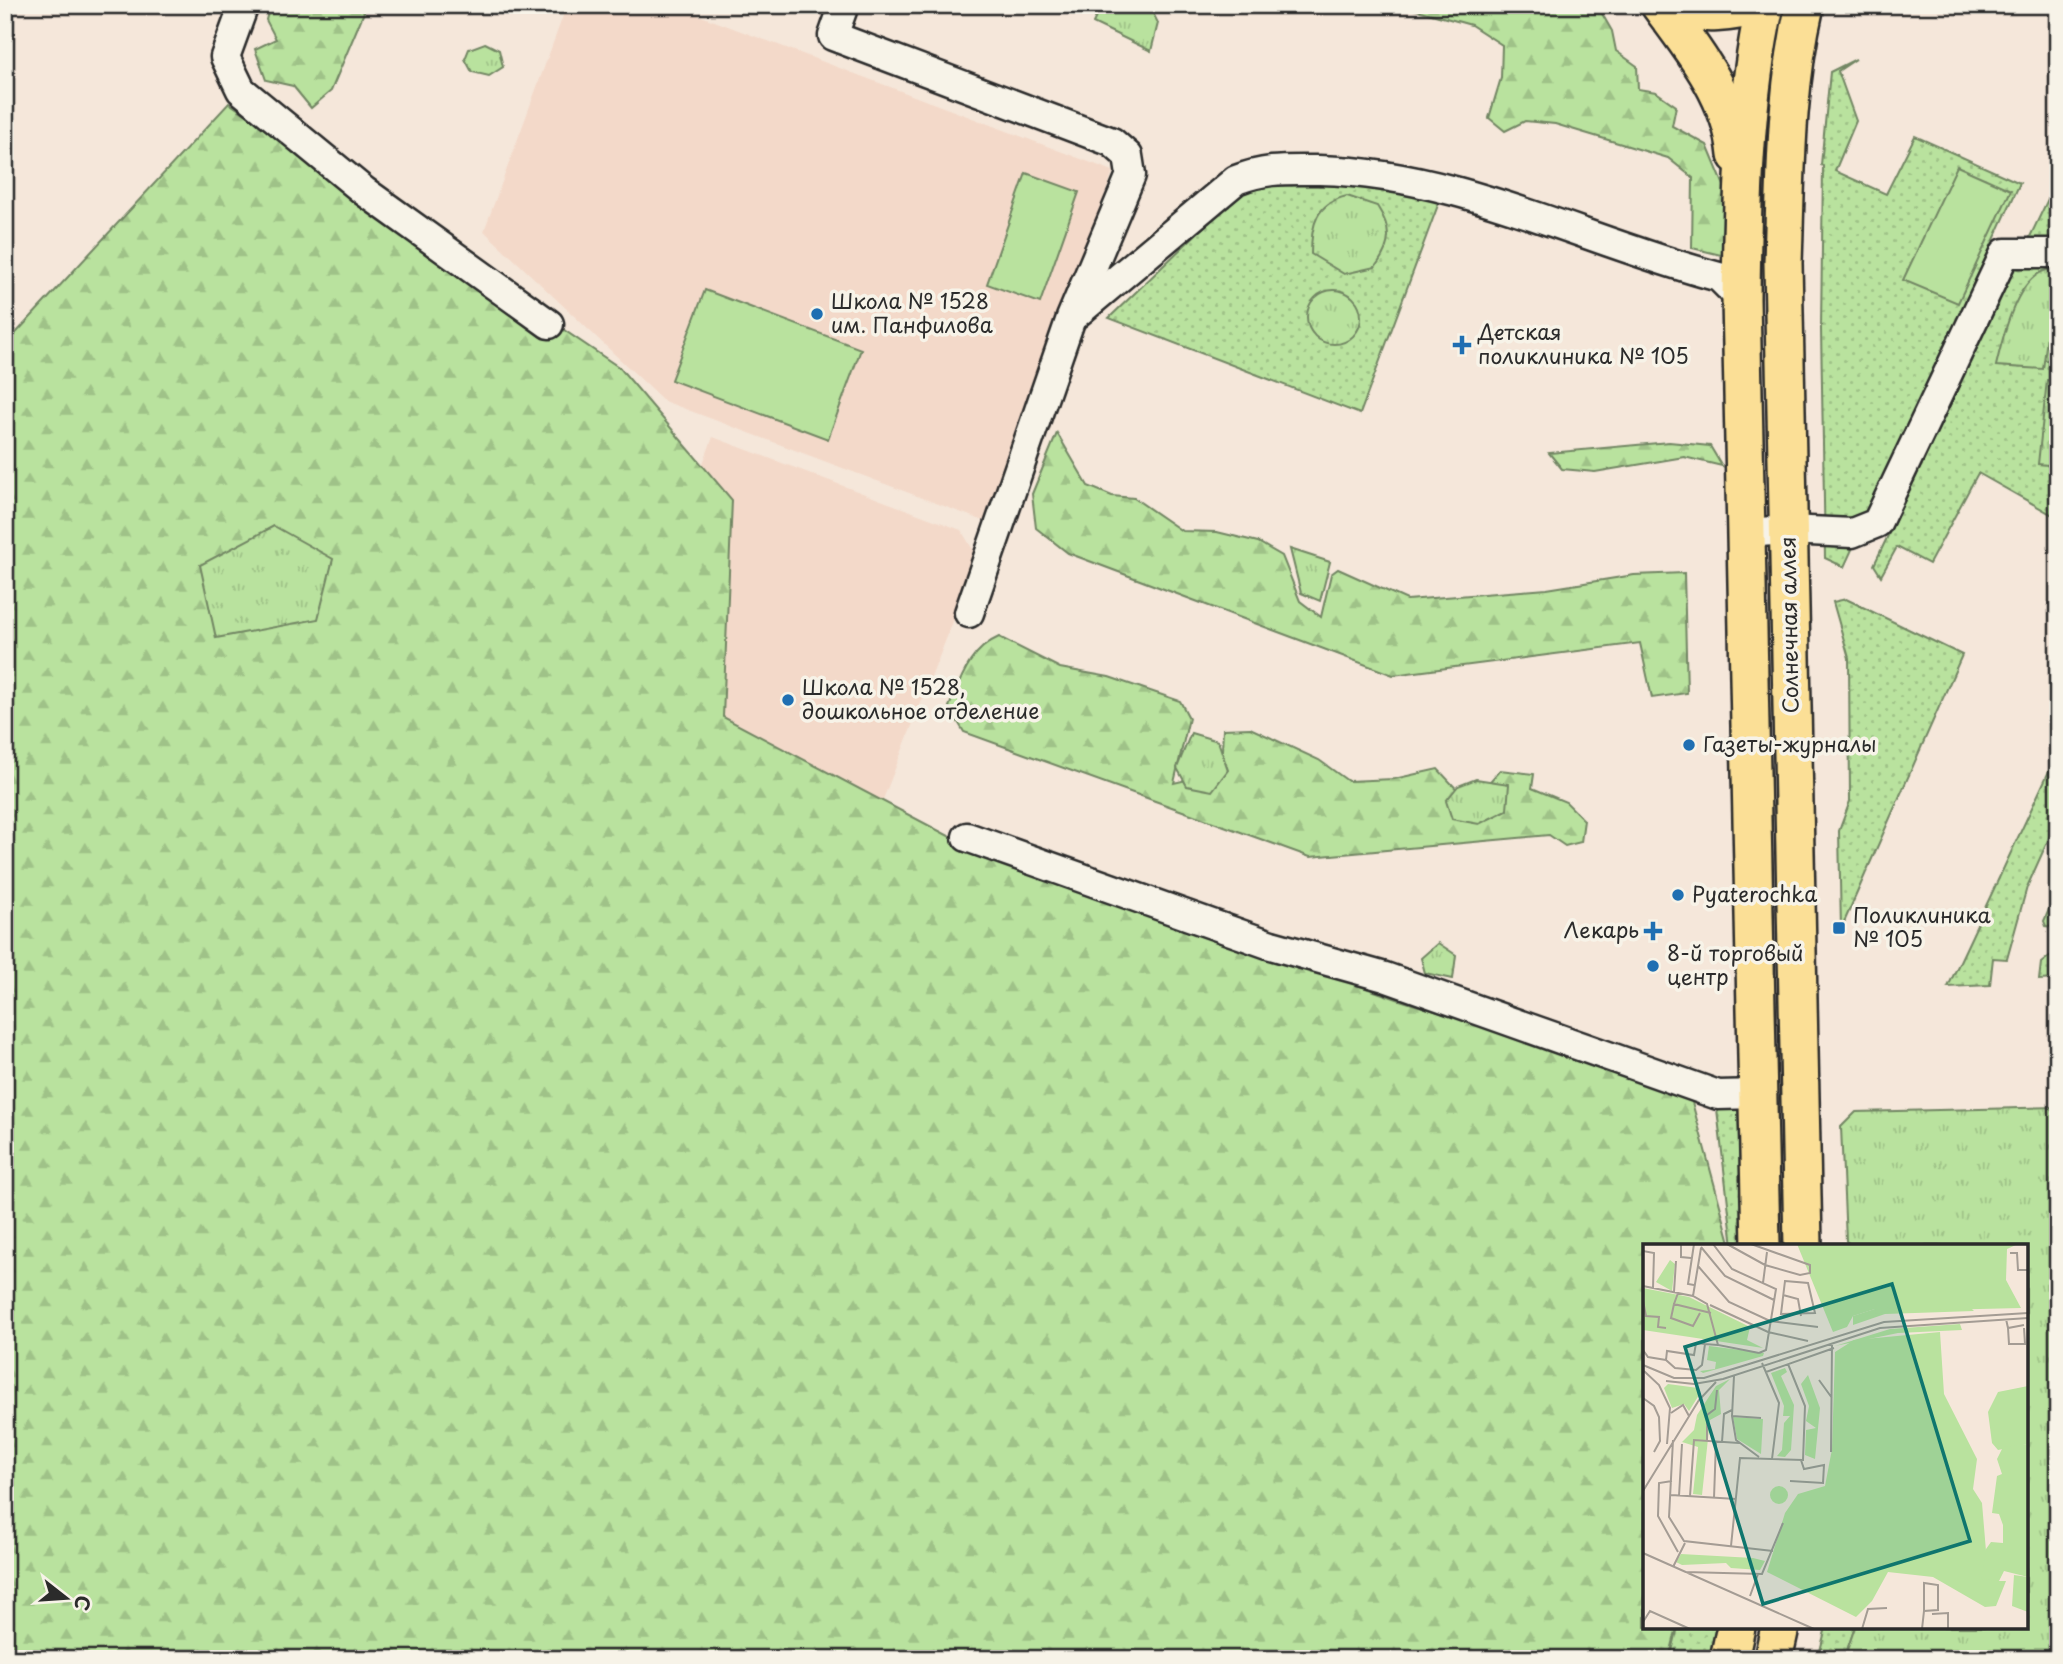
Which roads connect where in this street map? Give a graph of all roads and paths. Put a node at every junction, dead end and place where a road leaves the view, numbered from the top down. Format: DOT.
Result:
graph roads {
  1 [pos="244,5"];
  2 [pos="844,5"];
  3 [pos="1660,5"];
  4 [pos="1675,5"];
  5 [pos="1763,5"];
  6 [pos="1805,5"];
  7 [pos="1742,209"];
  8 [pos="2058,253"];
  9 [pos="1741,299"];
  10 [pos="1071,318"];
  11 [pos="549,324"];
  12 [pos="1788,530"];
  13 [pos="1746,533"];
  14 [pos="970,612"];
  15 [pos="967,837"];
  16 [pos="1759,1094"];
  17 [pos="1761,1244"];
  18 [pos="1803,1244"];
  19 [pos="1736,1629"];
  20 [pos="1780,1629"];
  21 [pos="1729,1659"];
  22 [pos="1773,1659"];
  1 -- 11 [label="street"];
  2 -- 10 [label="street"];
  3 -- 7 [label="main road, Солнечная аллея"];
  4 -- 5 [label="main road"];
  5 -- 7 [label="main road, Солнечная аллея"];
  6 -- 12 [label="main road, Солнечная аллея"];
  7 -- 9 [label="main road, Солнечная аллея"];
  8 -- 12 [label="street"];
  9 -- 10 [label="street"];
  9 -- 13 [label="main road, Солнечная аллея"];
  10 -- 14 [label="street"];
  12 -- 13 [label="street"];
  12 -- 18 [label="main road, Солнечная аллея"];
  13 -- 16 [label="main road, Солнечная аллея"];
  15 -- 16 [label="street"];
  16 -- 17 [label="main road, Солнечная аллея"];
  19 -- 21 [label="main road"];
  20 -- 22 [label="main road"];
}
